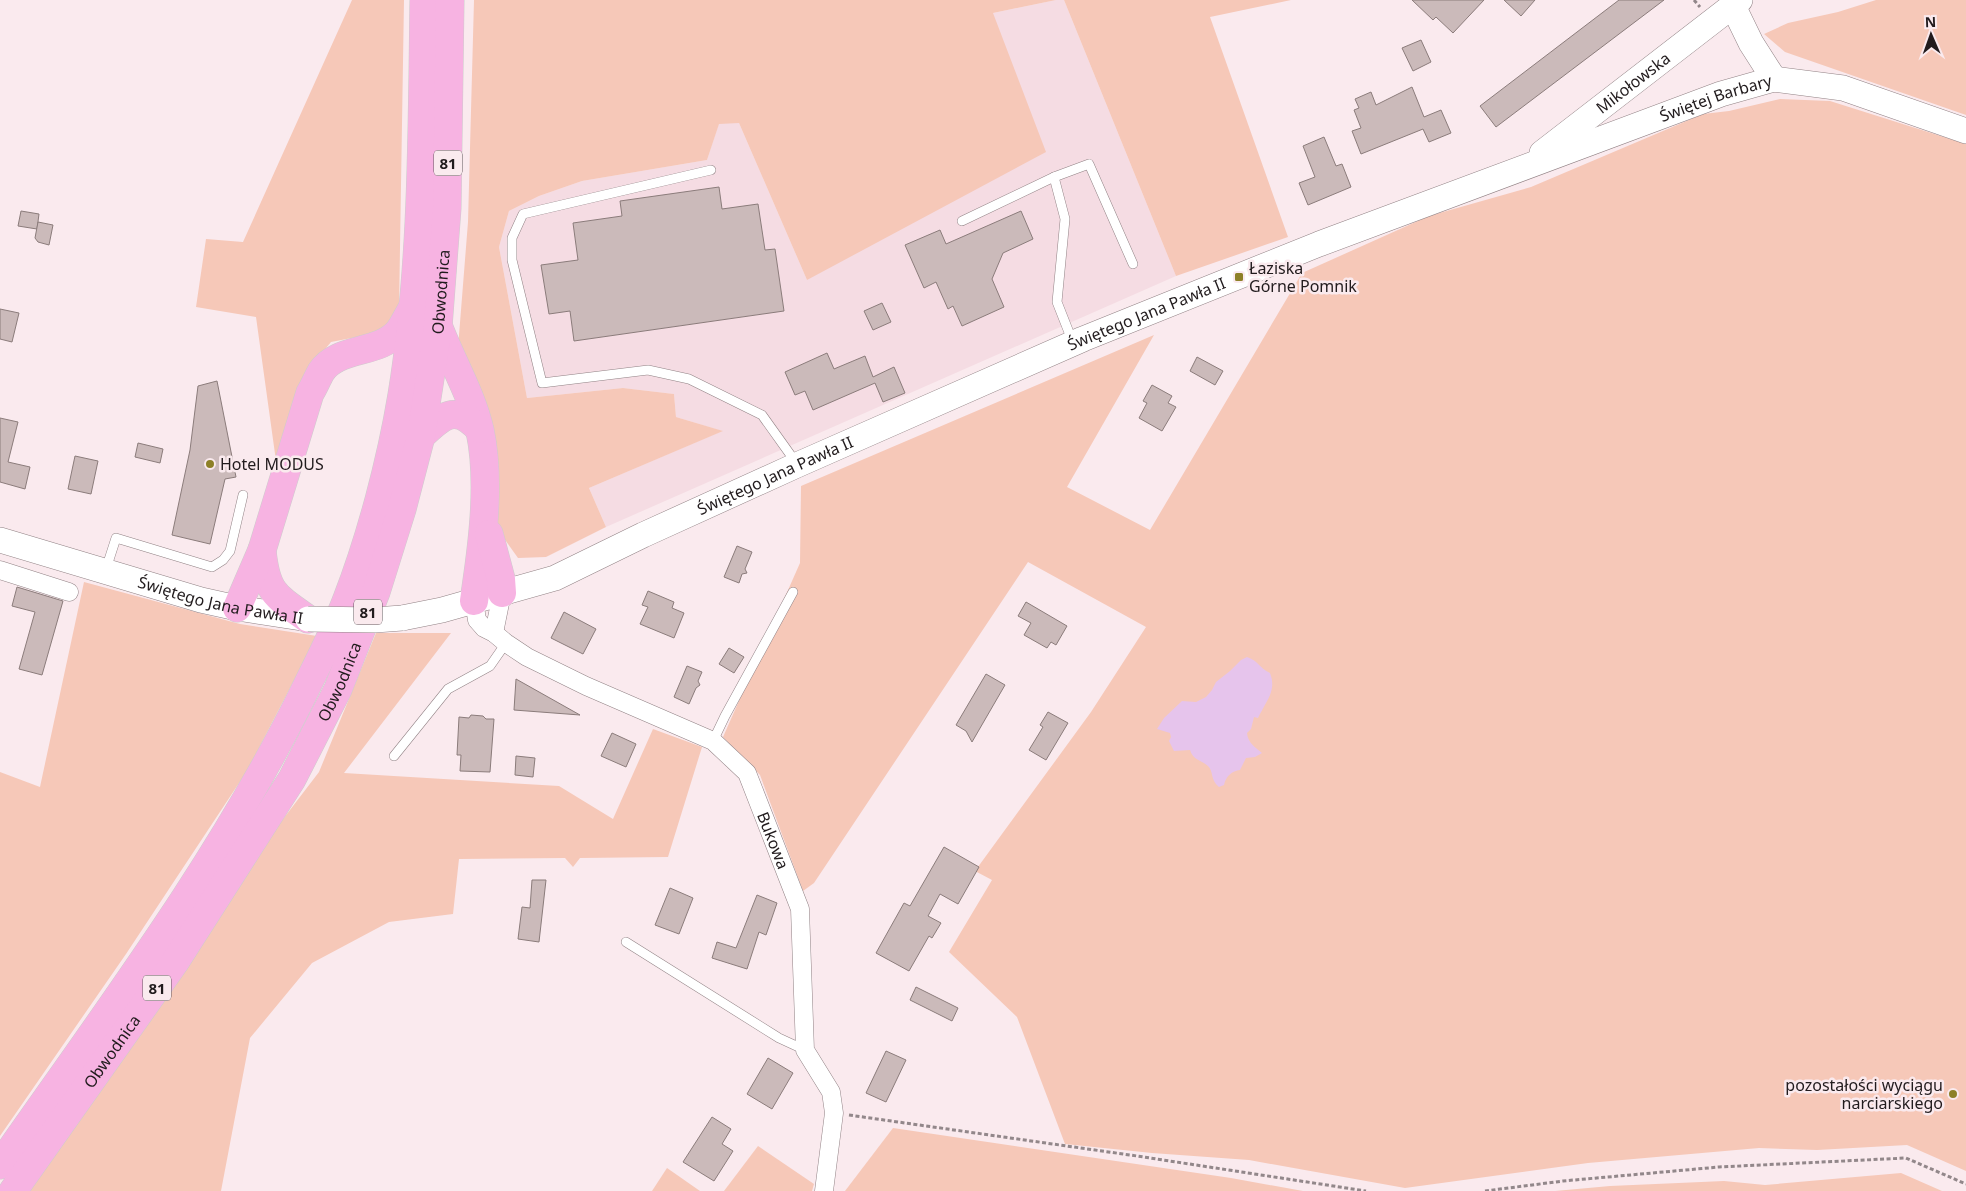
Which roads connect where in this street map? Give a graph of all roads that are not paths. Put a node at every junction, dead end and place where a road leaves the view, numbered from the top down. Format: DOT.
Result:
graph roads {
  1 [pos="424,0"];
  2 [pos="450,0"];
  3 [pos="1736,3"];
  4 [pos="1774,79"];
  5 [pos="1966,131"];
  6 [pos="1528,165"];
  7 [pos="711,170"];
  8 [pos="1054,177"];
  9 [pos="962,221"];
  10 [pos="1133,264"];
  11 [pos="415,304"];
  12 [pos="438,326"];
  13 [pos="1076,342"];
  14 [pos="362,351"];
  15 [pos="402,398"];
  16 [pos="479,429"];
  17 [pos="421,436"];
  18 [pos="797,465"];
  19 [pos="243,495"];
  20 [pos="484,515"];
  21 [pos="0,540"];
  22 [pos="262,550"];
  23 [pos="0,570"];
  24 [pos="106,572"];
  25 [pos="70,592"];
  26 [pos="793,592"];
  27 [pos="502,593"];
  28 [pos="474,601"];
  29 [pos="236,608"];
  30 [pos="308,618"];
  31 [pos="500,638"];
  32 [pos="713,741"];
  33 [pos="394,756"];
  34 [pos="626,942"];
  35 [pos="805,1050"];
  36 [pos="0,1165"];
  37 [pos="13,1191"];
  38 [pos="824,1191"];
  1 -- 11 [label="main road, Obwodnica / 81"];
  2 -- 12 [label="main road, Obwodnica / 81"];
  3 -- 4 [label="street"];
  3 -- 6 [label="street, Mikołowska"];
  4 -- 5 [label="street, Świętej Barbary"];
  4 -- 6 [label="street, Świętej Barbary"];
  6 -- 13 [label="street, Świętego Jana Pawła II"];
  7 -- 18 [label="lane"];
  8 -- 9 [label="lane"];
  8 -- 10 [label="lane"];
  8 -- 13 [label="lane"];
  11 -- 14 [label="main road"];
  11 -- 15 [label="main road, Obwodnica / 81"];
  12 -- 16 [label="main road"];
  12 -- 17 [label="main road, Obwodnica / 81"];
  13 -- 18 [label="street, Świętego Jana Pawła II"];
  14 -- 15 [label="main road"];
  14 -- 22 [label="main road"];
  15 -- 36 [label="main road, Obwodnica / 81"];
  16 -- 17 [label="main road"];
  16 -- 20 [label="main road"];
  17 -- 37 [label="main road, Obwodnica / 81"];
  18 -- 27 [label="street, Świętego Jana Pawła II"];
  19 -- 24 [label="lane"];
  20 -- 27 [label="main road"];
  20 -- 28 [label="main road"];
  21 -- 24 [label="street, Świętego Jana Pawła II"];
  22 -- 29 [label="main road"];
  22 -- 30 [label="main road"];
  23 -- 25 [label="street"];
  24 -- 29 [label="street, Świętego Jana Pawła II"];
  26 -- 32 [label="lane"];
  27 -- 28 [label="street, Świętego Jana Pawła II"];
  27 -- 31 [label="street"];
  28 -- 30 [label="street, Świętego Jana Pawła II, bridge"];
  28 -- 31 [label="street, Bukowa"];
  29 -- 30 [label="street, Świętego Jana Pawła II"];
  31 -- 32 [label="street, Bukowa"];
  31 -- 33 [label="lane"];
  32 -- 35 [label="street, Bukowa"];
  34 -- 35 [label="lane"];
  35 -- 38 [label="street, Bukowa"];
}
